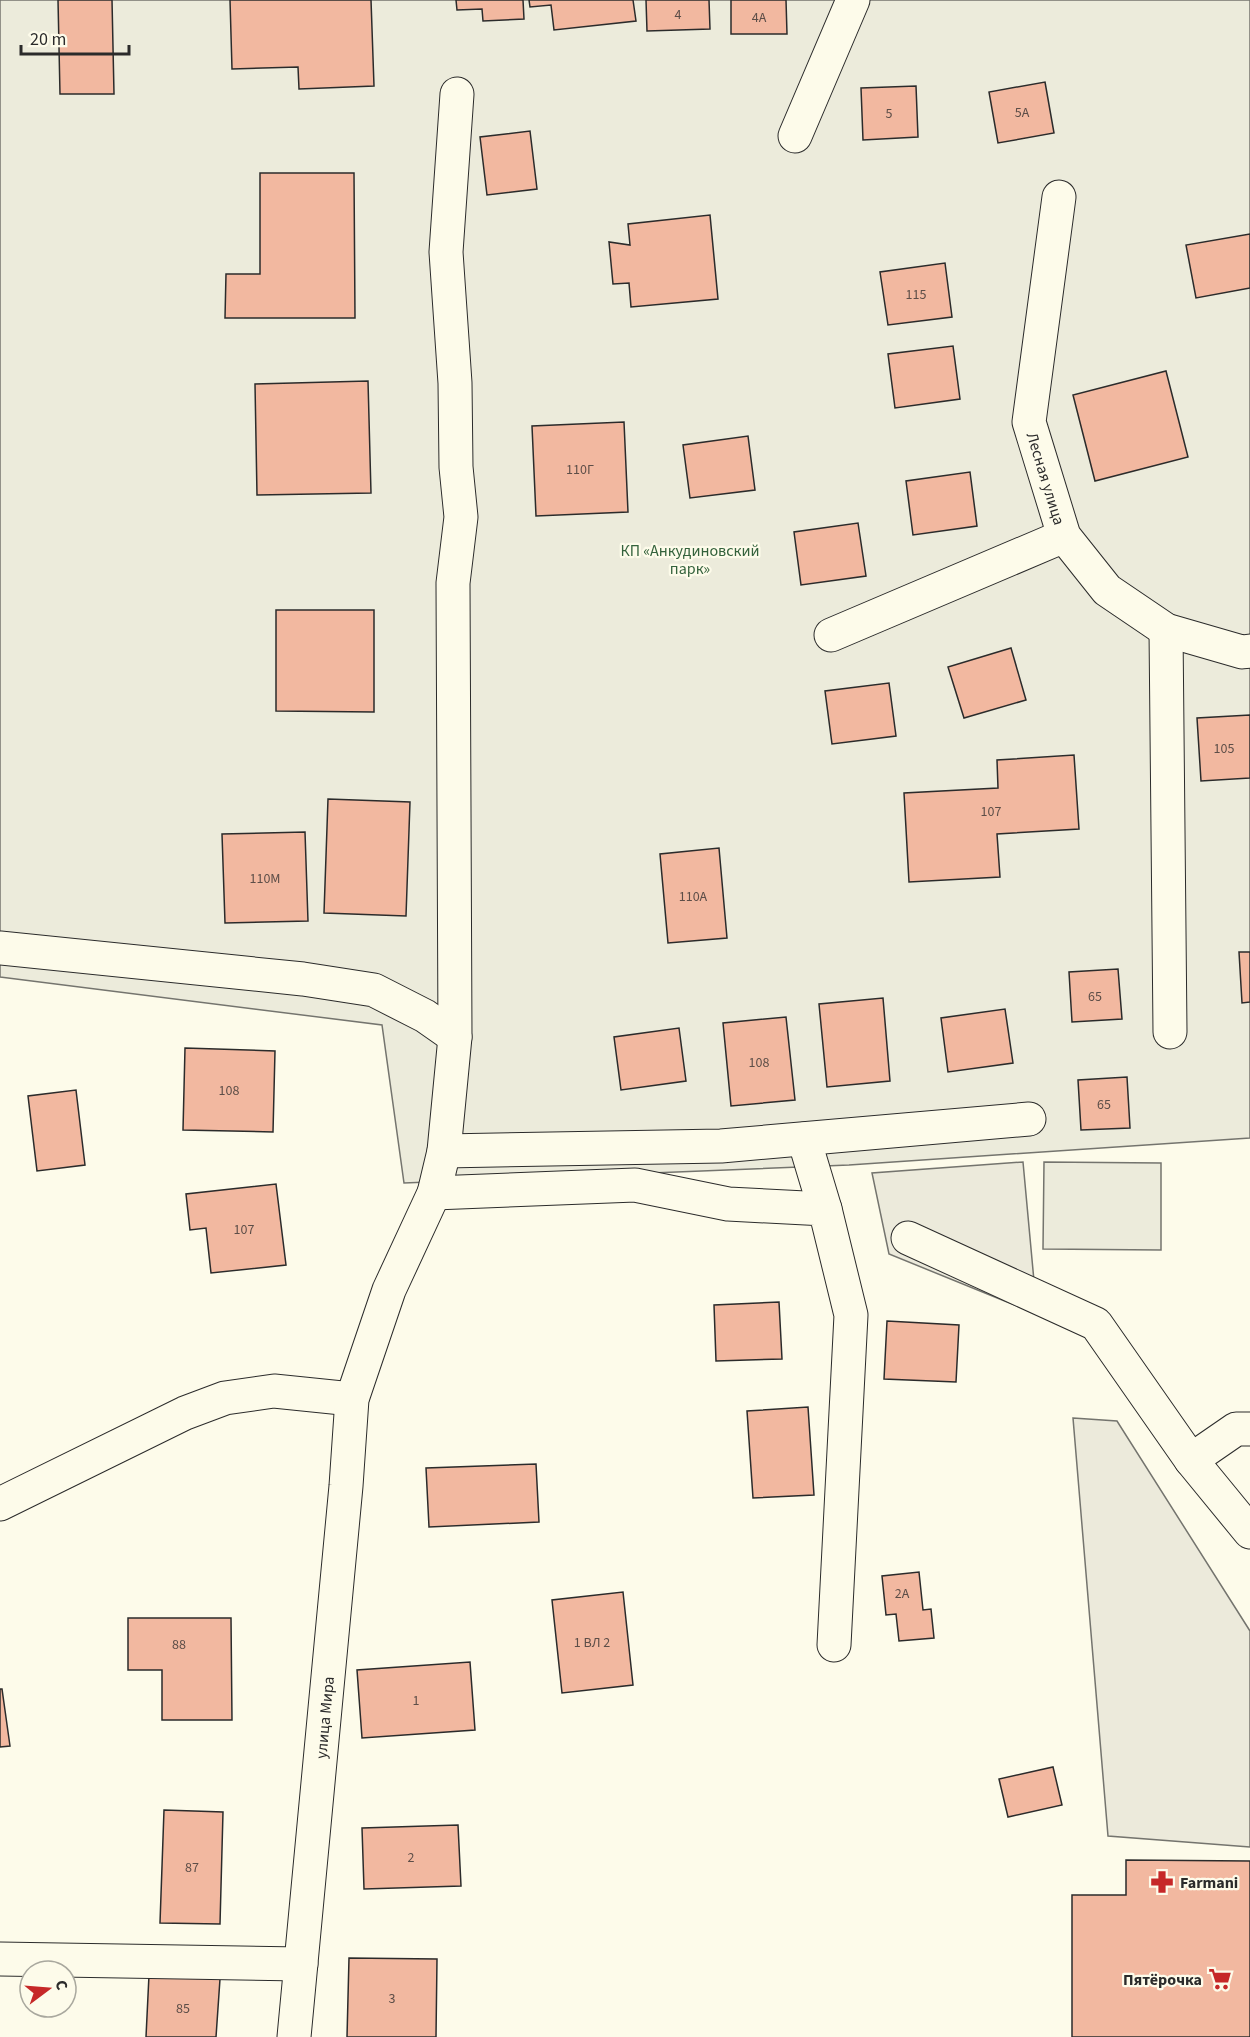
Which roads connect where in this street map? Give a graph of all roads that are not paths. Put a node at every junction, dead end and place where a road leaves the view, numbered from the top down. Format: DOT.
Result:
graph roads {
  1 [pos="853,0"];
  2 [pos="457,94"];
  3 [pos="795,136"];
  4 [pos="1059,197"];
  5 [pos="1064,536"];
  6 [pos="1166,630"];
  7 [pos="831,635"];
  8 [pos="1250,651"];
  9 [pos="0,948"];
  10 [pos="1170,1032"];
  11 [pos="455,1037"];
  12 [pos="1029,1119"];
  13 [pos="804,1139"];
  14 [pos="444,1151"];
  15 [pos="434,1193"];
  16 [pos="825,1209"];
  17 [pos="908,1238"];
  18 [pos="352,1399"];
  19 [pos="1250,1429"];
  20 [pos="1191,1460"];
  21 [pos="0,1504"];
  22 [pos="1250,1532"];
  23 [pos="834,1646"];
  24 [pos="0,1959"];
  25 [pos="301,1964"];
  26 [pos="294,2037"];
  1 -- 3 [label="street"];
  2 -- 11 [label="street, улица Мира"];
  4 -- 5 [label="street, Лесная улица"];
  5 -- 6 [label="street, Лесная улица"];
  5 -- 7 [label="street"];
  6 -- 8 [label="street, Лесная улица"];
  6 -- 10 [label="street"];
  9 -- 11 [label="street"];
  11 -- 14 [label="street, улица Мира"];
  12 -- 13 [label="street"];
  13 -- 14 [label="street"];
  13 -- 16 [label="street"];
  14 -- 15 [label="street, улица Мира"];
  15 -- 16 [label="street"];
  15 -- 18 [label="street, улица Мира"];
  16 -- 23 [label="street"];
  17 -- 20 [label="street"];
  18 -- 21 [label="street"];
  18 -- 25 [label="street, улица Мира"];
  19 -- 20 [label="street"];
  20 -- 22 [label="street"];
  24 -- 25 [label="street"];
  25 -- 26 [label="street, улица Мира"];
}
